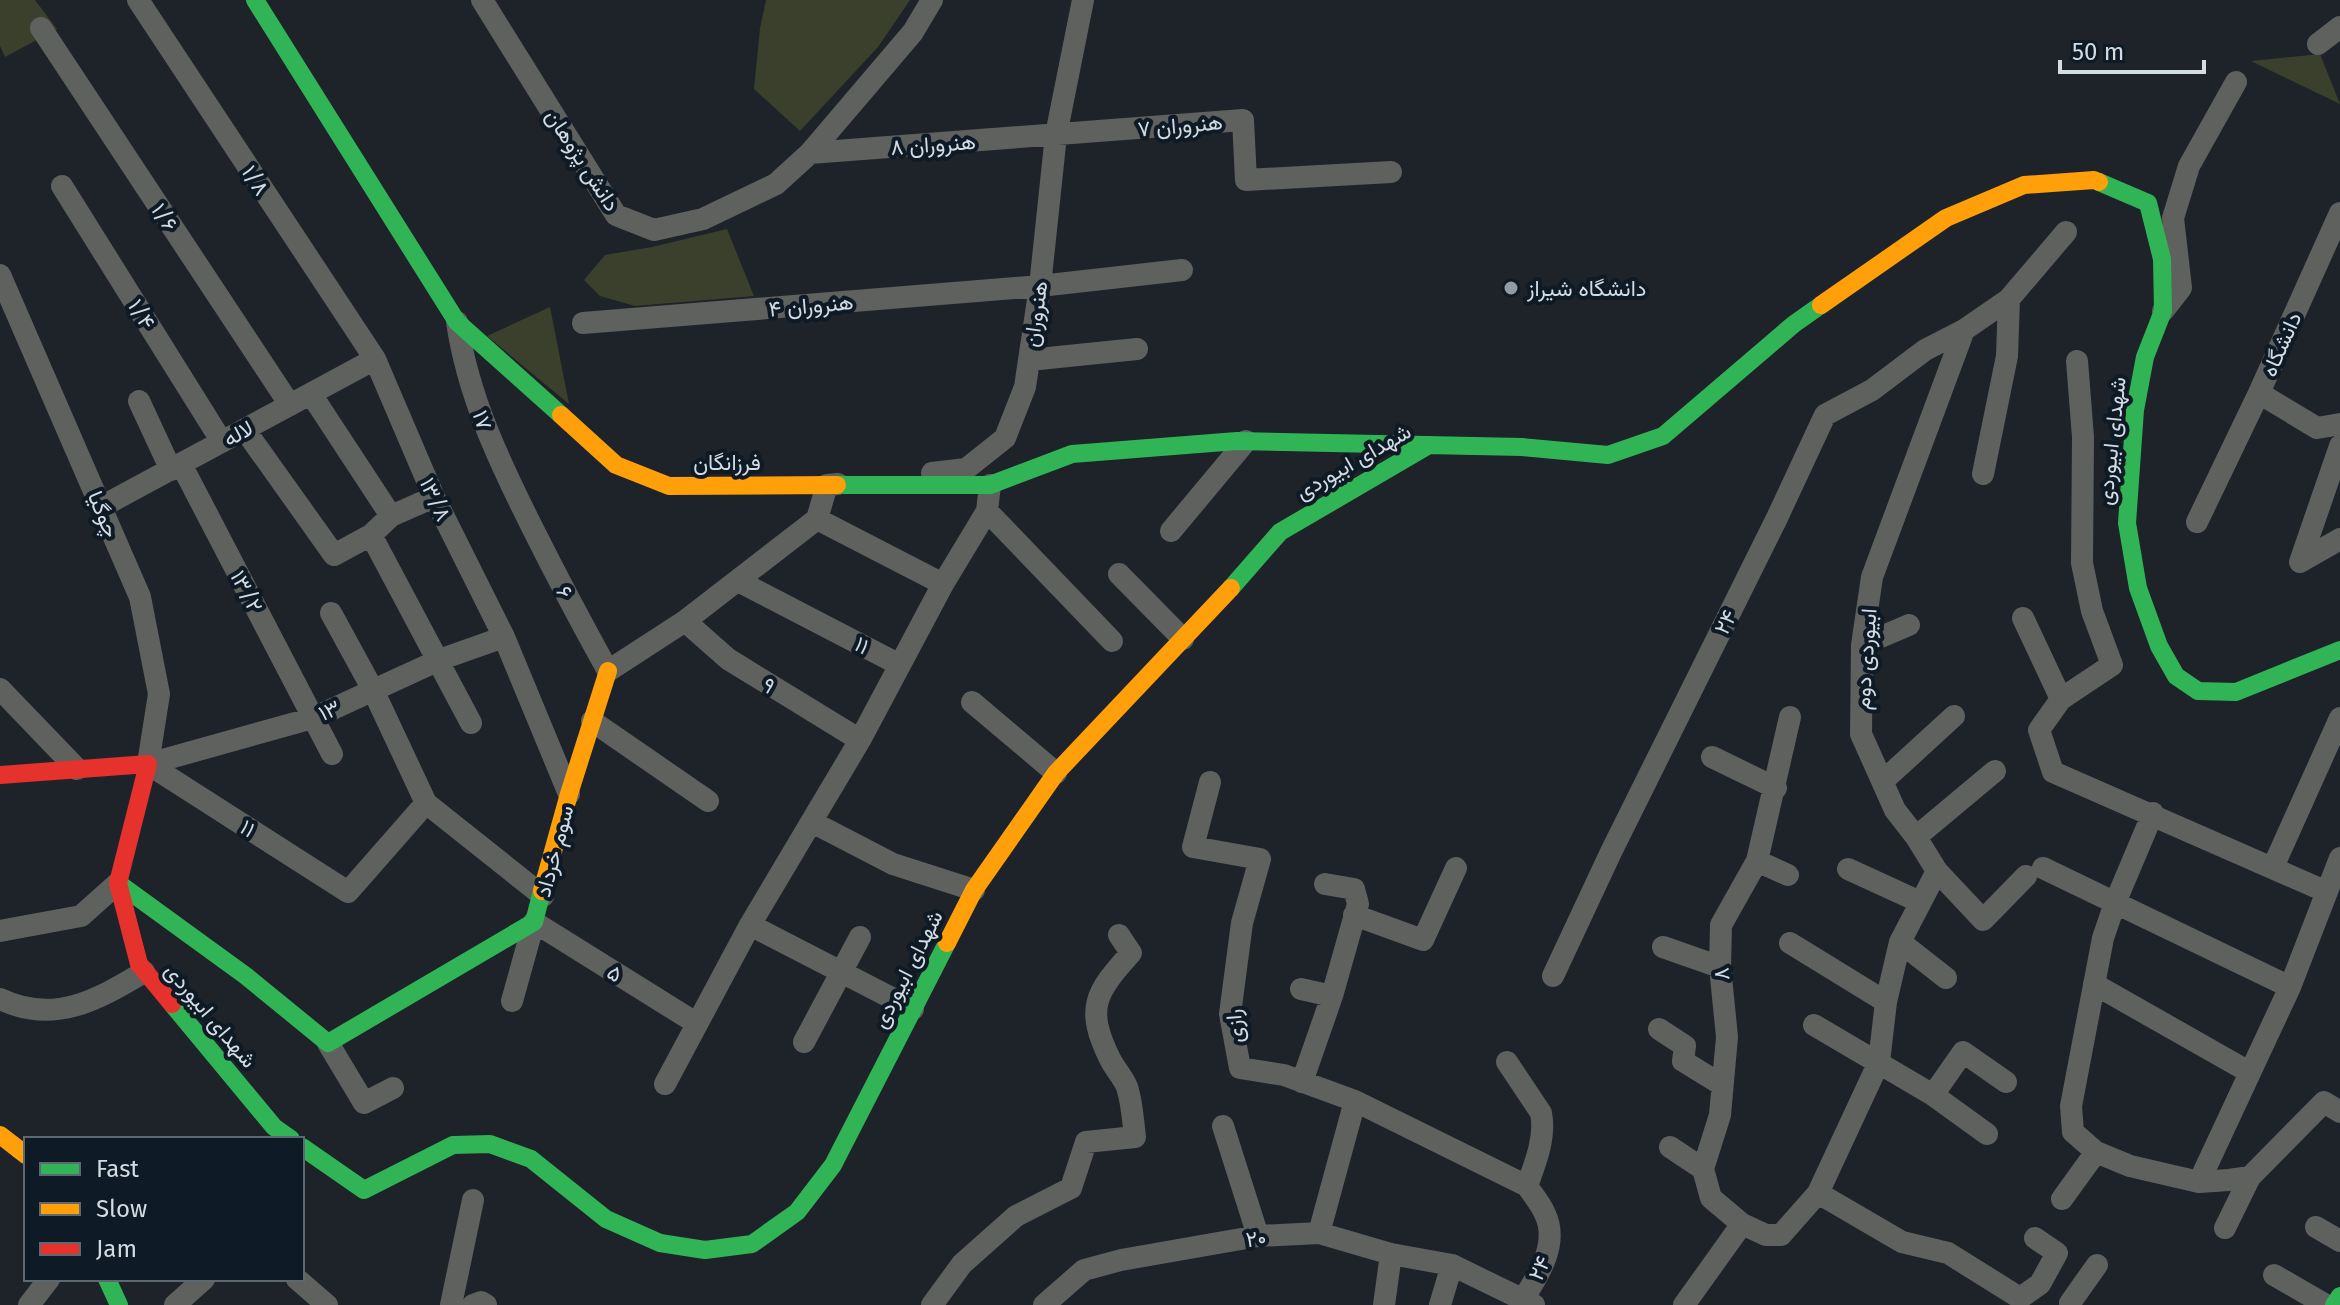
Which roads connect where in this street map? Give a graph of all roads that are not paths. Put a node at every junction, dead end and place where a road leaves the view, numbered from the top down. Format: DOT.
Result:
graph roads {
  1 [pos="138,0"];
  2 [pos="255,0"];
  3 [pos="482,0"];
  4 [pos="932,0"];
  5 [pos="1083,0"];
  6 [pos="2340,27"];
  7 [pos="41,28"];
  8 [pos="2318,44"];
  9 [pos="2236,82"];
  10 [pos="1056,135"];
  11 [pos="810,153"];
  12 [pos="1391,172"];
  13 [pos="62,186"];
  14 [pos="2340,213"];
  15 [pos="2066,232"];
  16 [pos="1182,270"];
  17 [pos="0,275"];
  18 [pos="1040,286"];
  19 [pos="2009,299"];
  20 [pos="2163,311"];
  21 [pos="457,322"];
  22 [pos="583,323"];
  23 [pos="1964,330"];
  24 [pos="1137,349"];
  25 [pos="375,359"];
  26 [pos="1029,360"];
  27 [pos="2077,361"];
  28 [pos="2259,393"];
  29 [pos="311,394"];
  30 [pos="139,401"];
  31 [pos="290,405"];
  32 [pos="2340,424"];
  33 [pos="245,430"];
  34 [pos="1246,441"];
  35 [pos="222,442"];
  36 [pos="1431,444"];
  37 [pos="2340,446"];
  38 [pos="176,467"];
  39 [pos="1983,474"];
  40 [pos="827,485"];
  41 [pos="990,485"];
  42 [pos="434,497"];
  43 [pos="101,507"];
  44 [pos="987,511"];
  45 [pos="525,512"];
  46 [pos="391,516"];
  47 [pos="817,519"];
  48 [pos="2197,522"];
  49 [pos="1171,531"];
  50 [pos="371,535"];
  51 [pos="2340,539"];
  52 [pos="1119,574"];
  53 [pos="738,581"];
  54 [pos="943,584"];
  55 [pos="331,613"];
  56 [pos="2023,618"];
  57 [pos="685,621"];
  58 [pos="1909,625"];
  59 [pos="504,637"];
  60 [pos="1183,639"];
  61 [pos="1112,641"];
  62 [pos="1862,645"];
  63 [pos="2340,650"];
  64 [pos="439,660"];
  65 [pos="900,665"];
  66 [pos="608,671"];
  67 [pos="0,689"];
  68 [pos="373,690"];
  69 [pos="2061,699"];
  70 [pos="972,702"];
  71 [pos="1954,716"];
  72 [pos="1790,717"];
  73 [pos="313,718"];
  74 [pos="2340,718"];
  75 [pos="592,721"];
  76 [pos="471,723"];
  77 [pos="860,740"];
  78 [pos="332,754"];
  79 [pos="1712,757"];
  80 [pos="148,764"];
  81 [pos="77,769"];
  82 [pos="1995,771"];
  83 [pos="1056,773"];
  84 [pos="0,775"];
  85 [pos="1883,781"];
  86 [pos="1210,782"];
  87 [pos="1776,788"];
  88 [pos="569,794"];
  89 [pos="708,801"];
  90 [pos="426,803"];
  91 [pos="2153,813"];
  92 [pos="812,822"];
  93 [pos="1916,837"];
  94 [pos="2340,858"];
  95 [pos="1757,861"];
  96 [pos="2273,867"];
  97 [pos="1456,868"];
  98 [pos="1848,869"];
  99 [pos="1937,871"];
  100 [pos="1788,875"];
  101 [pos="118,883"];
  102 [pos="1325,884"];
  103 [pos="974,890"];
  104 [pos="2327,892"];
  105 [pos="543,896"];
  106 [pos="1920,902"];
  107 [pos="2115,903"];
  108 [pos="1354,915"];
  109 [pos="534,922"];
  110 [pos="750,925"];
  111 [pos="0,931"];
  112 [pos="1119,935"];
  113 [pos="860,937"];
  114 [pos="1900,942"];
  115 [pos="1790,943"];
  116 [pos="1663,947"];
  117 [pos="1720,967"];
  118 [pos="144,972"];
  119 [pos="842,975"];
  120 [pos="1553,976"];
  121 [pos="1946,978"];
  122 [pos="2094,984"];
  123 [pos="2290,987"];
  124 [pos="1301,989"];
  125 [pos="1332,996"];
  126 [pos="0,999"];
  127 [pos="512,1001"];
  128 [pos="1886,1002"];
  129 [pos="913,1009"];
  130 [pos="696,1023"];
  131 [pos="1814,1025"];
  132 [pos="1659,1029"];
  133 [pos="804,1042"];
  134 [pos="328,1043"];
  135 [pos="1507,1062"];
  136 [pos="1879,1062"];
  137 [pos="2249,1072"];
  138 [pos="1302,1082"];
  139 [pos="2006,1082"];
  140 [pos="665,1084"];
  141 [pos="1722,1085"];
  142 [pos="393,1088"];
  143 [pos="1933,1095"];
  144 [pos="1355,1101"];
  145 [pos="2340,1112"];
  146 [pos="1223,1126"];
  147 [pos="1987,1134"];
  148 [pos="0,1135"];
  149 [pos="288,1137"];
  150 [pos="1670,1147"];
  151 [pos="304,1148"];
  152 [pos="2096,1152"];
  153 [pos="24,1153"];
  154 [pos="1703,1169"];
  155 [pos="2250,1177"];
  156 [pos="2199,1182"];
  157 [pos="1527,1186"];
  158 [pos="1818,1193"];
  159 [pos="2062,1199"];
  160 [pos="473,1200"];
  161 [pos="1742,1224"];
  162 [pos="2316,1227"];
  163 [pos="2225,1228"];
  164 [pos="1319,1233"];
  165 [pos="1258,1236"];
  166 [pos="2035,1238"];
  167 [pos="2340,1241"];
  168 [pos="1391,1254"];
  169 [pos="1452,1265"];
  170 [pos="2097,1265"];
  171 [pos="2274,1275"];
  172 [pos="47,1281"];
  173 [pos="108,1281"];
  174 [pos="202,1281"];
  175 [pos="299,1281"];
  176 [pos="2040,1284"];
  177 [pos="2340,1296"];
  178 [pos="1528,1302"];
  179 [pos="2072,1304"];
  180 [pos="29,1305"];
  181 [pos="119,1305"];
  182 [pos="175,1305"];
  183 [pos="327,1305"];
  184 [pos="451,1305"];
  185 [pos="473,1305"];
  186 [pos="486,1305"];
  187 [pos="932,1305"];
  188 [pos="1044,1305"];
  189 [pos="1384,1305"];
  190 [pos="1440,1305"];
  191 [pos="1684,1305"];
  192 [pos="2326,1305"];
  193 [pos="2334,1305"];
  1 -- 25 [label="street, ۱/۸"];
  2 -- 21 [label="street, فرزانگان"];
  3 -- 11 [label="street, دانش پژوهان"];
  4 -- 11 [label="street, دانش پژوهان"];
  5 -- 10 [label="street, هنروران"];
  6 -- 8 [label="street"];
  7 -- 31 [label="street, ۱/۶"];
  9 -- 20 [label="street"];
  10 -- 11 [label="street, هنروران ۸"];
  10 -- 12 [label="street, هنروران ۷"];
  10 -- 18 [label="street, هنروران"];
  13 -- 35 [label="street, ۱/۴"];
  14 -- 28 [label="street, دانشگاه"];
  15 -- 19 [label="street"];
  16 -- 18 [label="street, هنروران ۴"];
  17 -- 43 [label="street, چوگیا"];
  18 -- 22 [label="street, هنروران ۴"];
  18 -- 26 [label="street, هنروران"];
  19 -- 23 [label="street"];
  19 -- 39 [label="street"];
  20 -- 36 [label="street, شهدای ابیوردی"];
  20 -- 63 [label="street, شهدای ابیوردی"];
  21 -- 40 [label="street, فرزانگان"];
  21 -- 45 [label="street, ۱۷"];
  23 -- 62 [label="street, ابیوردی دوم"];
  23 -- 120 [label="street, ۲۴"];
  24 -- 26 [label="street"];
  25 -- 29 [label="street, لاله"];
  25 -- 42 [label="street, ۱۳/۸"];
  26 -- 40 [label="street, هنروران"];
  27 -- 69 [label="street"];
  28 -- 32 [label="street, دانشگاه"];
  28 -- 48 [label="street"];
  29 -- 31 [label="street, لاله"];
  29 -- 46 [label="street"];
  30 -- 38 [label="street, ۱۳/۲"];
  31 -- 33 [label="street, لاله"];
  33 -- 35 [label="street, لاله"];
  33 -- 50 [label="street"];
  34 -- 36 [label="street, فرزانگان"];
  34 -- 41 [label="street, فرزانگان"];
  34 -- 49 [label="street"];
  35 -- 38 [label="street, لاله"];
  36 -- 60 [label="street, شهدای ابیوردی"];
  37 -- 51 [label="street"];
  38 -- 43 [label="street, لاله"];
  38 -- 73 [label="street, ۱۳/۲"];
  40 -- 41 [label="street, فرزانگان"];
  40 -- 47 [label="street"];
  41 -- 44 [label="street"];
  42 -- 46 [label="street"];
  42 -- 59 [label="street, ۱۳/۸"];
  43 -- 80 [label="street, چوگیا"];
  44 -- 54 [label="street"];
  44 -- 61 [label="street"];
  45 -- 66 [label="street, ۶"];
  46 -- 50 [label="street"];
  47 -- 53 [label="street"];
  47 -- 54 [label="street"];
  50 -- 64 [label="street"];
  52 -- 60 [label="street"];
  53 -- 57 [label="street"];
  53 -- 65 [label="street, ۱۱"];
  54 -- 65 [label="street"];
  55 -- 68 [label="street"];
  56 -- 69 [label="street"];
  57 -- 66 [label="street"];
  57 -- 77 [label="street, ۹"];
  58 -- 62 [label="street"];
  59 -- 64 [label="street, ۱۳"];
  59 -- 88 [label="street, ۱۳/۸"];
  60 -- 83 [label="street, شهدای ابیوردی"];
  62 -- 85 [label="street, ابیوردی دوم"];
  64 -- 68 [label="street, ۱۳"];
  64 -- 76 [label="street"];
  65 -- 77 [label="street"];
  66 -- 75 [label="street, سوم خرداد"];
  67 -- 81 [label="street"];
  68 -- 73 [label="street, ۱۳"];
  68 -- 90 [label="street"];
  69 -- 91 [label="street"];
  70 -- 83 [label="street"];
  71 -- 85 [label="street"];
  72 -- 87 [label="street, ۸"];
  73 -- 78 [label="street, ۱۳/۲"];
  73 -- 80 [label="street, ۱۳"];
  74 -- 96 [label="street"];
  75 -- 88 [label="street, سوم خرداد"];
  75 -- 89 [label="street"];
  77 -- 92 [label="street"];
  79 -- 87 [label="street"];
  80 -- 81 [label="street"];
  80 -- 90 [label="street, ۱۱"];
  80 -- 101 [label="street, شهدای ابیوردی"];
  81 -- 84 [label="street"];
  82 -- 93 [label="street"];
  83 -- 103 [label="street, شهدای ابیوردی"];
  85 -- 93 [label="street, ابیوردی دوم"];
  86 -- 138 [label="street, رازی"];
  87 -- 95 [label="street, ۸"];
  88 -- 105 [label="street, سوم خرداد"];
  90 -- 105 [label="street"];
  91 -- 96 [label="street"];
  91 -- 107 [label="street"];
  92 -- 103 [label="street"];
  92 -- 110 [label="street"];
  93 -- 99 [label="street, ابیوردی دوم"];
  94 -- 104 [label="street"];
  95 -- 100 [label="street"];
  95 -- 117 [label="street, ۸"];
  96 -- 104 [label="street"];
  97 -- 108 [label="street"];
  98 -- 106 [label="street"];
  99 -- 106 [label="street"];
  99 -- 107 [label="street"];
  101 -- 111 [label="street"];
  101 -- 118 [label="street, شهدای ابیوردی"];
  101 -- 134 [label="street"];
  102 -- 108 [label="street"];
  103 -- 129 [label="street, شهدای ابیوردی"];
  104 -- 123 [label="street"];
  105 -- 109 [label="street, سوم خرداد"];
  106 -- 114 [label="street"];
  107 -- 122 [label="street"];
  107 -- 123 [label="street"];
  108 -- 125 [label="street"];
  109 -- 127 [label="street"];
  109 -- 130 [label="street, ۵"];
  109 -- 134 [label="street, سوم خرداد"];
  110 -- 119 [label="street"];
  110 -- 130 [label="street"];
  112 -- 187 [label="street"];
  113 -- 119 [label="street"];
  114 -- 121 [label="street"];
  114 -- 128 [label="street"];
  115 -- 128 [label="street"];
  116 -- 117 [label="street"];
  117 -- 141 [label="street, ۸"];
  118 -- 126 [label="street"];
  118 -- 149 [label="street, شهدای ابیوردی"];
  119 -- 129 [label="street"];
  119 -- 133 [label="street"];
  122 -- 137 [label="street"];
  122 -- 152 [label="street"];
  123 -- 137 [label="street"];
  124 -- 125 [label="street"];
  125 -- 138 [label="street"];
  128 -- 136 [label="street"];
  129 -- 151 [label="street, شهدای ابیوردی"];
  130 -- 140 [label="street"];
  131 -- 136 [label="street"];
  132 -- 141 [label="street"];
  134 -- 142 [label="street"];
  135 -- 157 [label="street"];
  136 -- 143 [label="street"];
  136 -- 158 [label="street"];
  137 -- 156 [label="street"];
  138 -- 144 [label="street, رازی"];
  139 -- 143 [label="street"];
  141 -- 154 [label="street, ۸"];
  143 -- 147 [label="street"];
  144 -- 157 [label="street, رازی"];
  144 -- 164 [label="street"];
  145 -- 155 [label="street"];
  146 -- 165 [label="street"];
  148 -- 153 [label="street"];
  150 -- 154 [label="street"];
  152 -- 156 [label="street"];
  152 -- 159 [label="street"];
  154 -- 161 [label="street"];
  155 -- 156 [label="street"];
  155 -- 163 [label="street"];
  157 -- 178 [label="street, ۲۴"];
  158 -- 161 [label="street"];
  158 -- 176 [label="street"];
  160 -- 184 [label="street"];
  161 -- 191 [label="street"];
  162 -- 167 [label="street"];
  164 -- 165 [label="street, ۲۰"];
  164 -- 168 [label="street, ۲۰"];
  165 -- 188 [label="street, ۲۰"];
  166 -- 176 [label="street"];
  168 -- 169 [label="street"];
  168 -- 189 [label="street"];
  169 -- 178 [label="street"];
  169 -- 190 [label="street"];
  170 -- 179 [label="street"];
  171 -- 192 [label="street"];
  172 -- 180 [label="street"];
  173 -- 181 [label="street"];
  174 -- 182 [label="street"];
  175 -- 183 [label="street"];
  176 -- 179 [label="street"];
  177 -- 193 [label="street"];
  185 -- 186 [label="street"];
}
